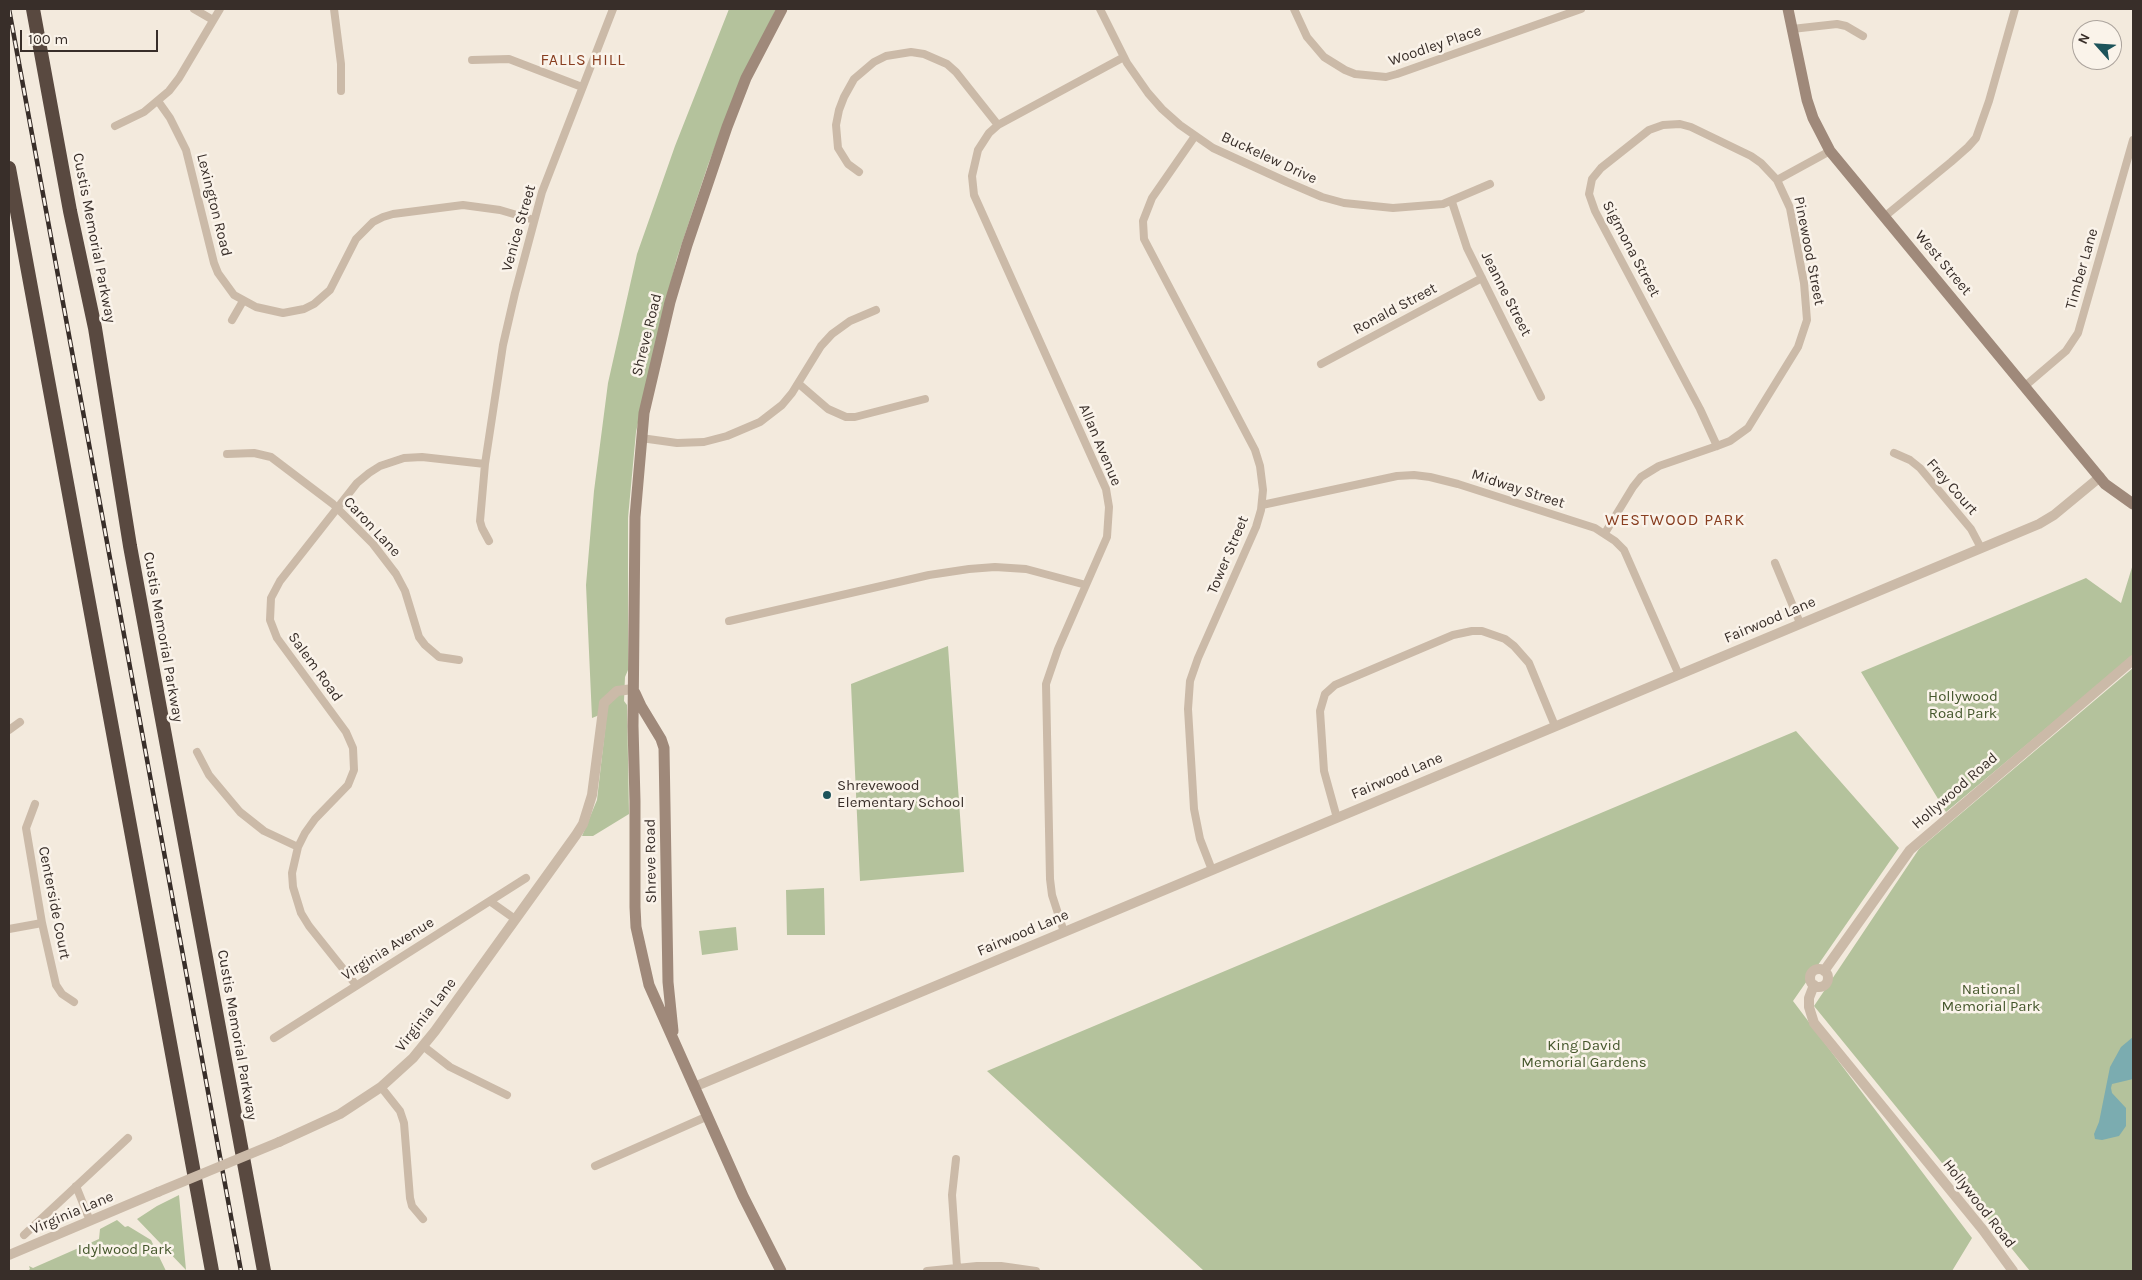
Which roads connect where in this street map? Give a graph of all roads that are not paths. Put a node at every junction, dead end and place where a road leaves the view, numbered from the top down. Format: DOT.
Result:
graph roads {
  1 [pos="33,9"];
  2 [pos="194,9"];
  3 [pos="220,9"];
  4 [pos="334,9"];
  5 [pos="613,9"];
  6 [pos="782,9"];
  7 [pos="1100,9"];
  8 [pos="1294,9"];
  9 [pos="1581,9"];
  10 [pos="1788,9"];
  11 [pos="2015,9"];
  12 [pos="213,20"];
  13 [pos="1792,29"];
  14 [pos="1863,36"];
  15 [pos="1124,56"];
  16 [pos="472,60"];
  17 [pos="582,87"];
  18 [pos="342,91"];
  19 [pos="158,101"];
  20 [pos="998,125"];
  21 [pos="115,126"];
  22 [pos="1195,136"];
  23 [pos="2133,140"];
  24 [pos="1830,151"];
  25 [pos="9,168"];
  26 [pos="859,172"];
  27 [pos="1777,180"];
  28 [pos="1490,184"];
  29 [pos="1452,202"];
  30 [pos="1884,217"];
  31 [pos="534,220"];
  32 [pos="1482,278"];
  33 [pos="243,301"];
  34 [pos="876,310"];
  35 [pos="232,320"];
  36 [pos="1321,364"];
  37 [pos="799,384"];
  38 [pos="2025,386"];
  39 [pos="1541,397"];
  40 [pos="925,399"];
  41 [pos="641,438"];
  42 [pos="1718,446"];
  43 [pos="1894,453"];
  44 [pos="227,454"];
  45 [pos="485,464"];
  46 [pos="2100,477"];
  47 [pos="2133,504"];
  48 [pos="1262,505"];
  49 [pos="337,509"];
  50 [pos="1605,533"];
  51 [pos="489,541"];
  52 [pos="1981,548"];
  53 [pos="1775,563"];
  54 [pos="1086,585"];
  55 [pos="729,621"];
  56 [pos="1800,623"];
  57 [pos="459,660"];
  58 [pos="2133,660"];
  59 [pos="1679,675"];
  60 [pos="633,689"];
  61 [pos="20,722"];
  62 [pos="633,726"];
  63 [pos="654,726"];
  64 [pos="1555,726"];
  65 [pos="9,730"];
  66 [pos="196,752"];
  67 [pos="35,804"];
  68 [pos="1337,818"];
  69 [pos="298,847"];
  70 [pos="1212,870"];
  71 [pos="526,878"];
  72 [pos="490,902"];
  73 [pos="516,919"];
  74 [pos="42,923"];
  75 [pos="9,929"];
  76 [pos="1064,932"];
  77 [pos="356,985"];
  78 [pos="74,1002"];
  79 [pos="274,1038"];
  80 [pos="674,1040"];
  81 [pos="424,1046"];
  82 [pos="381,1087"];
  83 [pos="694,1087"];
  84 [pos="507,1095"];
  85 [pos="708,1116"];
  86 [pos="128,1138"];
  87 [pos="956,1159"];
  88 [pos="595,1166"];
  89 [pos="76,1186"];
  90 [pos="423,1219"];
  91 [pos="90,1221"];
  92 [pos="24,1234"];
  93 [pos="9,1256"];
  94 [pos="957,1267"];
  95 [pos="212,1271"];
  96 [pos="264,1271"];
  97 [pos="782,1271"];
  98 [pos="927,1271"];
  99 [pos="1036,1271"];
  100 [pos="2013,1271"];
  1 -- 96 [label="highway, Custis Memorial Parkway"];
  2 -- 12 [label="street"];
  3 -- 12 [label="street"];
  4 -- 18 [label="street"];
  5 -- 17 [label="street, Venice Street"];
  6 -- 41 [label="main road, Shreve Road"];
  7 -- 15 [label="street, Buckelew Drive"];
  8 -- 9 [label="street, Woodley Place"];
  10 -- 13 [label="main road, West Street"];
  11 -- 30 [label="street"];
  12 -- 19 [label="street"];
  13 -- 14 [label="street"];
  13 -- 24 [label="main road, West Street"];
  15 -- 20 [label="street, Allan Avenue"];
  15 -- 22 [label="street, Buckelew Drive"];
  16 -- 17 [label="street"];
  17 -- 31 [label="street, Venice Street"];
  19 -- 21 [label="street"];
  19 -- 33 [label="street, Lexington Road"];
  20 -- 26 [label="street"];
  20 -- 54 [label="street, Allan Avenue"];
  22 -- 29 [label="street, Buckelew Drive"];
  22 -- 48 [label="street, Tower Street"];
  23 -- 38 [label="street, Timber Lane"];
  24 -- 27 [label="street, Pinewood Street"];
  24 -- 30 [label="main road, West Street"];
  25 -- 95 [label="highway"];
  27 -- 42 [label="street, Pinewood Street"];
  27 -- 42 [label="street, Sigmona Street"];
  28 -- 29 [label="street, Buckelew Drive"];
  29 -- 32 [label="street, Jeanne Street"];
  30 -- 38 [label="main road, West Street"];
  31 -- 33 [label="street, Lexington Road"];
  31 -- 45 [label="street, Venice Street"];
  32 -- 36 [label="street, Ronald Street"];
  32 -- 39 [label="street, Jeanne Street"];
  33 -- 35 [label="street"];
  34 -- 37 [label="street"];
  37 -- 40 [label="street"];
  37 -- 41 [label="street"];
  38 -- 46 [label="main road, West Street"];
  41 -- 60 [label="main road, Shreve Road"];
  42 -- 50 [label="street, Pinewood Street"];
  43 -- 52 [label="street, Frey Court"];
  44 -- 49 [label="street, Caron Lane"];
  45 -- 49 [label="street, Salem Road"];
  45 -- 51 [label="street, Venice Street"];
  46 -- 47 [label="main road, West Street"];
  46 -- 52 [label="street, Fairwood Lane"];
  48 -- 50 [label="street, Midway Street"];
  48 -- 70 [label="street, Tower Street"];
  49 -- 57 [label="street, Caron Lane"];
  49 -- 69 [label="street, Salem Road"];
  50 -- 59 [label="street, Midway Street"];
  52 -- 56 [label="street, Fairwood Lane"];
  53 -- 56 [label="street"];
  54 -- 55 [label="street"];
  54 -- 76 [label="street, Allan Avenue"];
  56 -- 59 [label="street, Fairwood Lane"];
  58 -- 100 [label="street, Hollywood Road"];
  59 -- 64 [label="street, Fairwood Lane"];
  60 -- 62 [label="main road, Shreve Road"];
  60 -- 63 [label="main road, Shreve Road"];
  60 -- 73 [label="street, Virginia Lane"];
  61 -- 65 [label="street"];
  62 -- 63 [label="main road"];
  62 -- 80 [label="main road, Shreve Road"];
  63 -- 80 [label="main road, Shreve Road"];
  64 -- 68 [label="street, Fairwood Lane"];
  64 -- 68 [label="street"];
  66 -- 69 [label="street"];
  67 -- 74 [label="street, Centerside Court"];
  68 -- 70 [label="street, Fairwood Lane"];
  69 -- 77 [label="street, Salem Road"];
  70 -- 76 [label="street, Fairwood Lane"];
  71 -- 72 [label="street, Virginia Avenue"];
  72 -- 73 [label="street"];
  72 -- 77 [label="street, Virginia Avenue"];
  73 -- 81 [label="street, Virginia Lane"];
  74 -- 75 [label="street"];
  74 -- 78 [label="street, Centerside Court"];
  76 -- 83 [label="street, Fairwood Lane"];
  77 -- 79 [label="street, Virginia Avenue"];
  80 -- 83 [label="main road, Shreve Road"];
  81 -- 82 [label="street, Virginia Lane"];
  81 -- 84 [label="street"];
  82 -- 90 [label="street"];
  82 -- 91 [label="street, Virginia Lane, bridge"];
  83 -- 85 [label="main road, Shreve Road"];
  85 -- 88 [label="street"];
  85 -- 97 [label="main road, Shreve Road"];
  86 -- 89 [label="street"];
  87 -- 94 [label="street"];
  89 -- 91 [label="street"];
  89 -- 92 [label="street"];
  91 -- 93 [label="street, Virginia Lane"];
  94 -- 98 [label="street"];
  94 -- 99 [label="street"];
}
